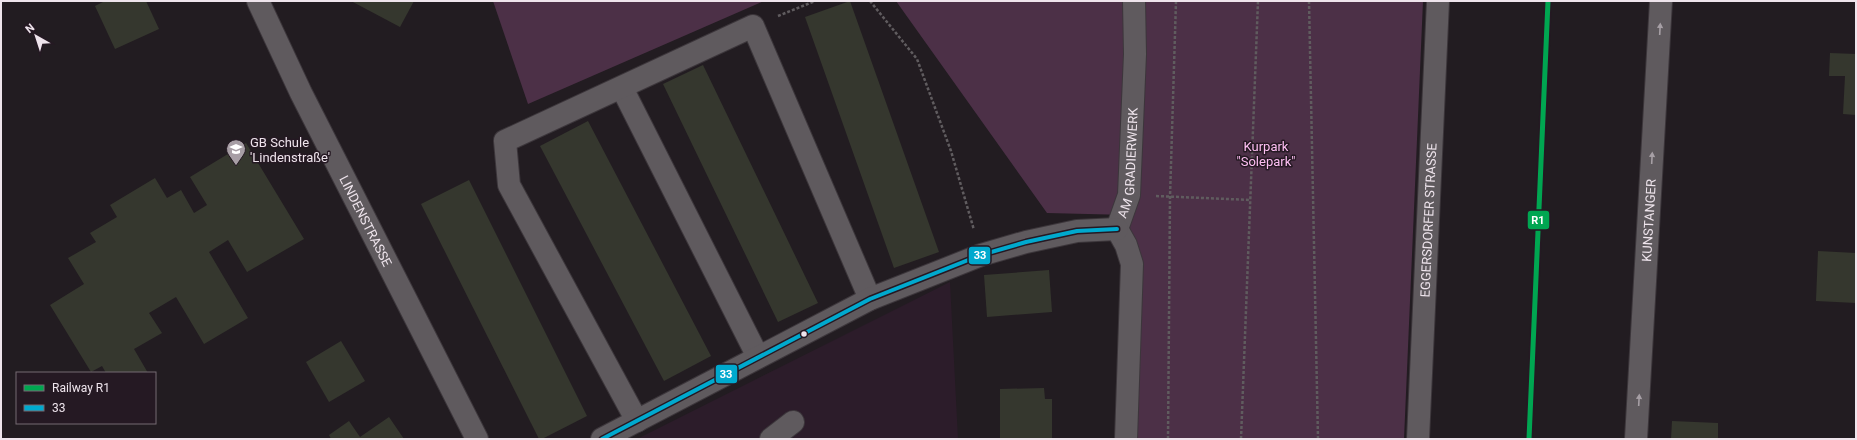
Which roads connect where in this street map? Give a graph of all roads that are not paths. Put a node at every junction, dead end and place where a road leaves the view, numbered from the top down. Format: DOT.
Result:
graph roads {
  1 [pos="258,1"];
  2 [pos="1134,1"];
  3 [pos="1438,1"];
  4 [pos="1661,1"];
  5 [pos="622,88"];
  6 [pos="1117,229"];
  7 [pos="870,299"];
  8 [pos="758,357"];
  9 [pos="637,421"];
  10 [pos="793,422"];
  11 [pos="476,439"];
  12 [pos="602,439"];
  13 [pos="771,439"];
  14 [pos="1126,439"];
  15 [pos="1418,439"];
  16 [pos="1636,439"];
  1 -- 11 [label="street, LINDENSTRASSE"];
  2 -- 6 [label="street, AM GRADIERWERK"];
  3 -- 15 [label="street, EGGERSDORFER STRASSE"];
  16 -- 4 [label="street, KUNSTANGER, one-way"];
  5 -- 7 [label="street"];
  5 -- 8 [label="street"];
  5 -- 9 [label="street"];
  6 -- 7 [label="street"];
  6 -- 14 [label="street, AM GRADIERWERK"];
  7 -- 8 [label="street"];
  8 -- 9 [label="street"];
  9 -- 12 [label="street"];
  10 -- 13 [label="street"];
}
